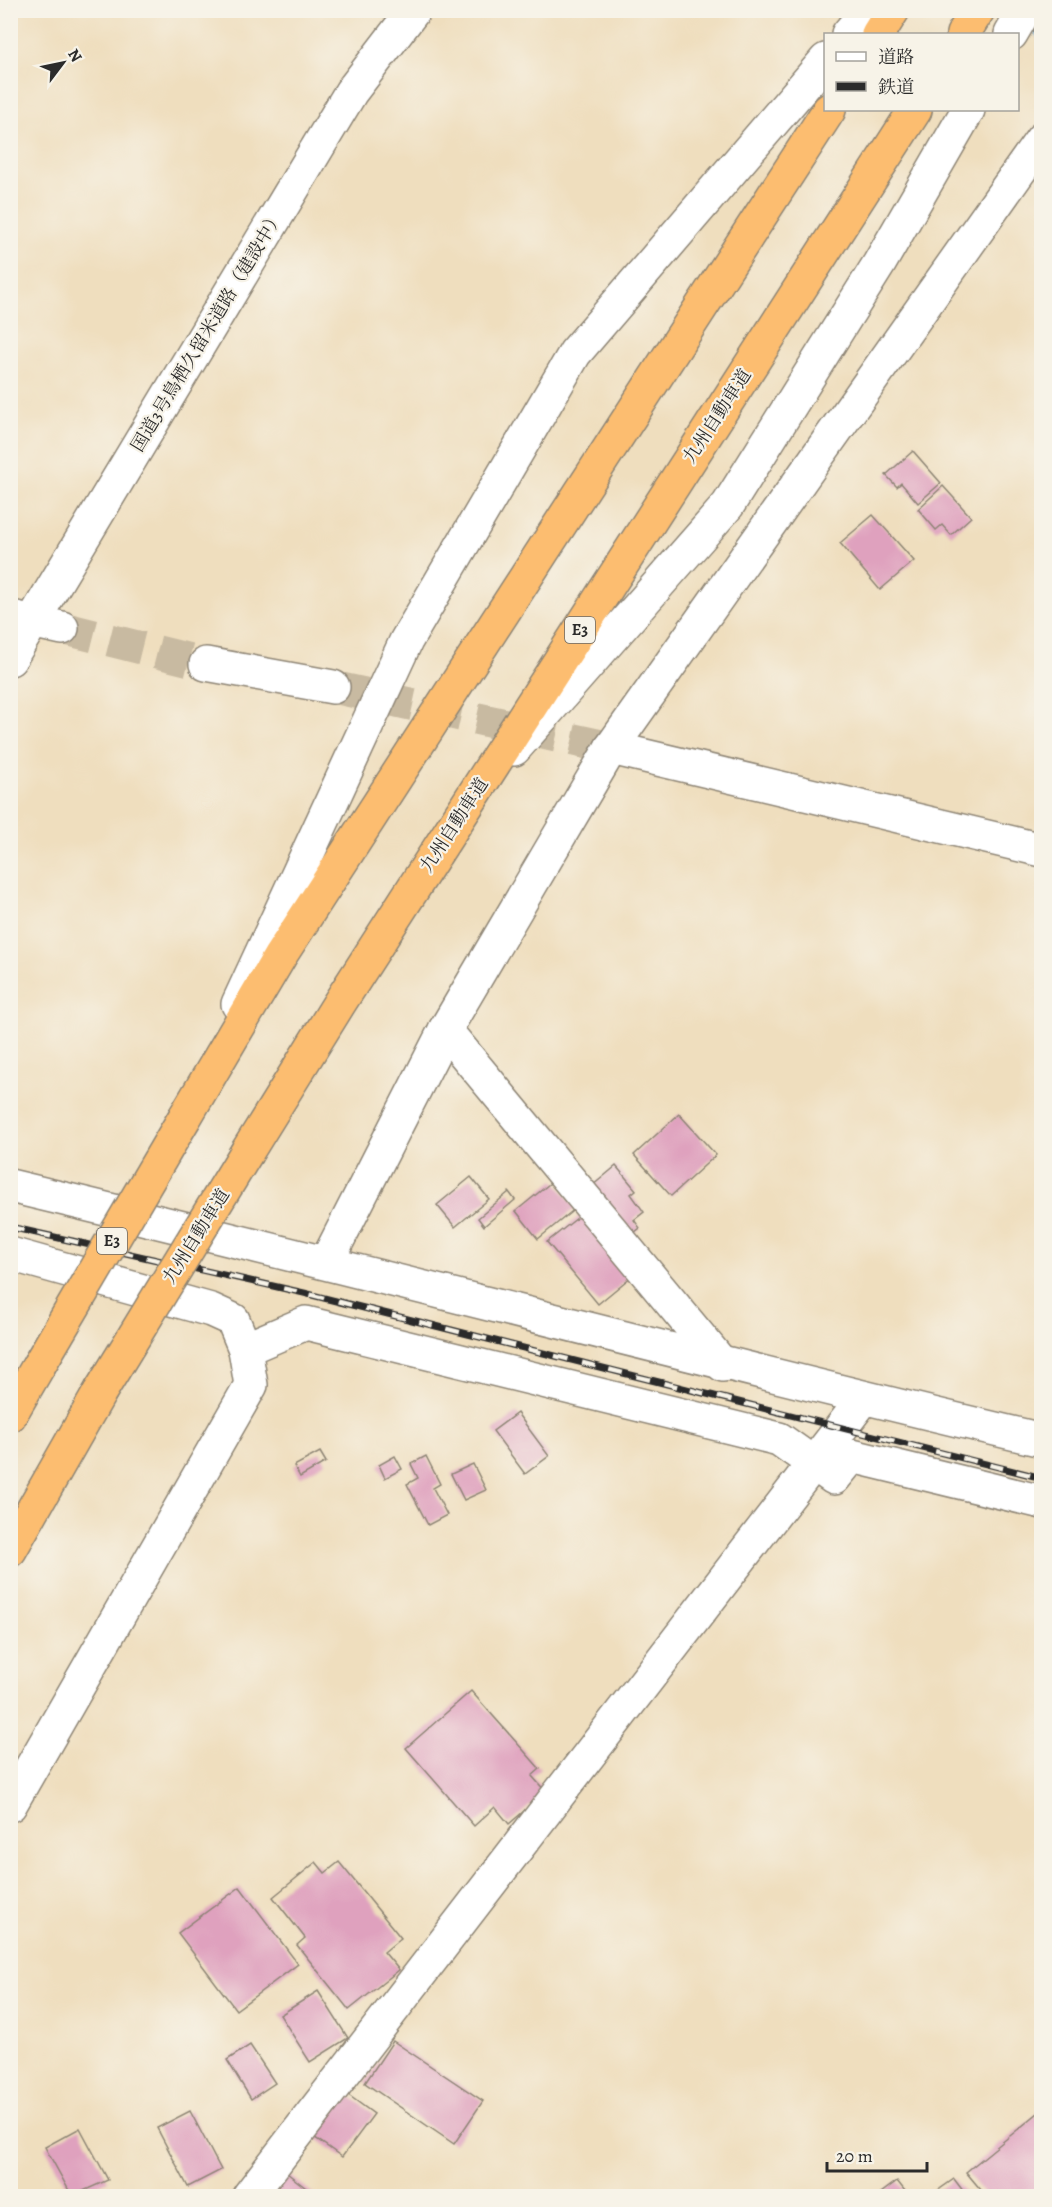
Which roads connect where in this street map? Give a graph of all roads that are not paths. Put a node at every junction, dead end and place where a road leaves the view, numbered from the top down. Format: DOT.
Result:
graph roads {
  1 [pos="414,10"];
  2 [pos="868,10"];
  3 [pos="893,10"];
  4 [pos="978,10"];
  5 [pos="1025,10"];
  6 [pos="849,33"];
  7 [pos="879,33"];
  8 [pos="964,33"];
  9 [pos="1012,33"];
  10 [pos="824,61"];
  11 [pos="828,111"];
  12 [pos="914,111"];
  13 [pos="967,111"];
  14 [pos="1041,139"];
  15 [pos="35,622"];
  16 [pos="10,659"];
  17 [pos="206,664"];
  18 [pos="333,687"];
  19 [pos="611,748"];
  20 [pos="470,801"];
  21 [pos="1041,850"];
  22 [pos="445,1030"];
  23 [pos="185,1117"];
  24 [pos="10,1186"];
  25 [pos="10,1254"];
  26 [pos="327,1261"];
  27 [pos="244,1348"];
  28 [pos="723,1365"];
  29 [pos="864,1398"];
  30 [pos="10,1415"];
  31 [pos="1041,1440"];
  32 [pos="813,1464"];
  33 [pos="1041,1502"];
  34 [pos="10,1550"];
  35 [pos="10,1805"];
  36 [pos="249,2196"];
  1 -- 15 [label="street, 国道3号鳥栖久留米道路（建設中）"];
  2 -- 6 [label="street"];
  3 -- 7 [label="highway"];
  4 -- 8 [label="highway"];
  5 -- 9 [label="street"];
  10 -- 23 [label="street"];
  11 -- 23 [label="highway, E3"];
  12 -- 20 [label="highway, 九州自動車道 / E3"];
  13 -- 20 [label="street"];
  14 -- 19 [label="street"];
  15 -- 16 [label="street, 国道3号鳥栖久留米道路（建設中）"];
  17 -- 18 [label="street"];
  19 -- 21 [label="street"];
  19 -- 22 [label="street"];
  20 -- 34 [label="highway, 九州自動車道 / E3, bridge"];
  22 -- 26 [label="street"];
  22 -- 28 [label="street"];
  23 -- 30 [label="highway, E3, bridge"];
  24 -- 26 [label="street"];
  25 -- 27 [label="street"];
  26 -- 28 [label="street"];
  27 -- 32 [label="street"];
  27 -- 35 [label="street"];
  28 -- 29 [label="street"];
  29 -- 31 [label="street"];
  29 -- 32 [label="street"];
  32 -- 33 [label="street"];
  32 -- 36 [label="street"];
}
